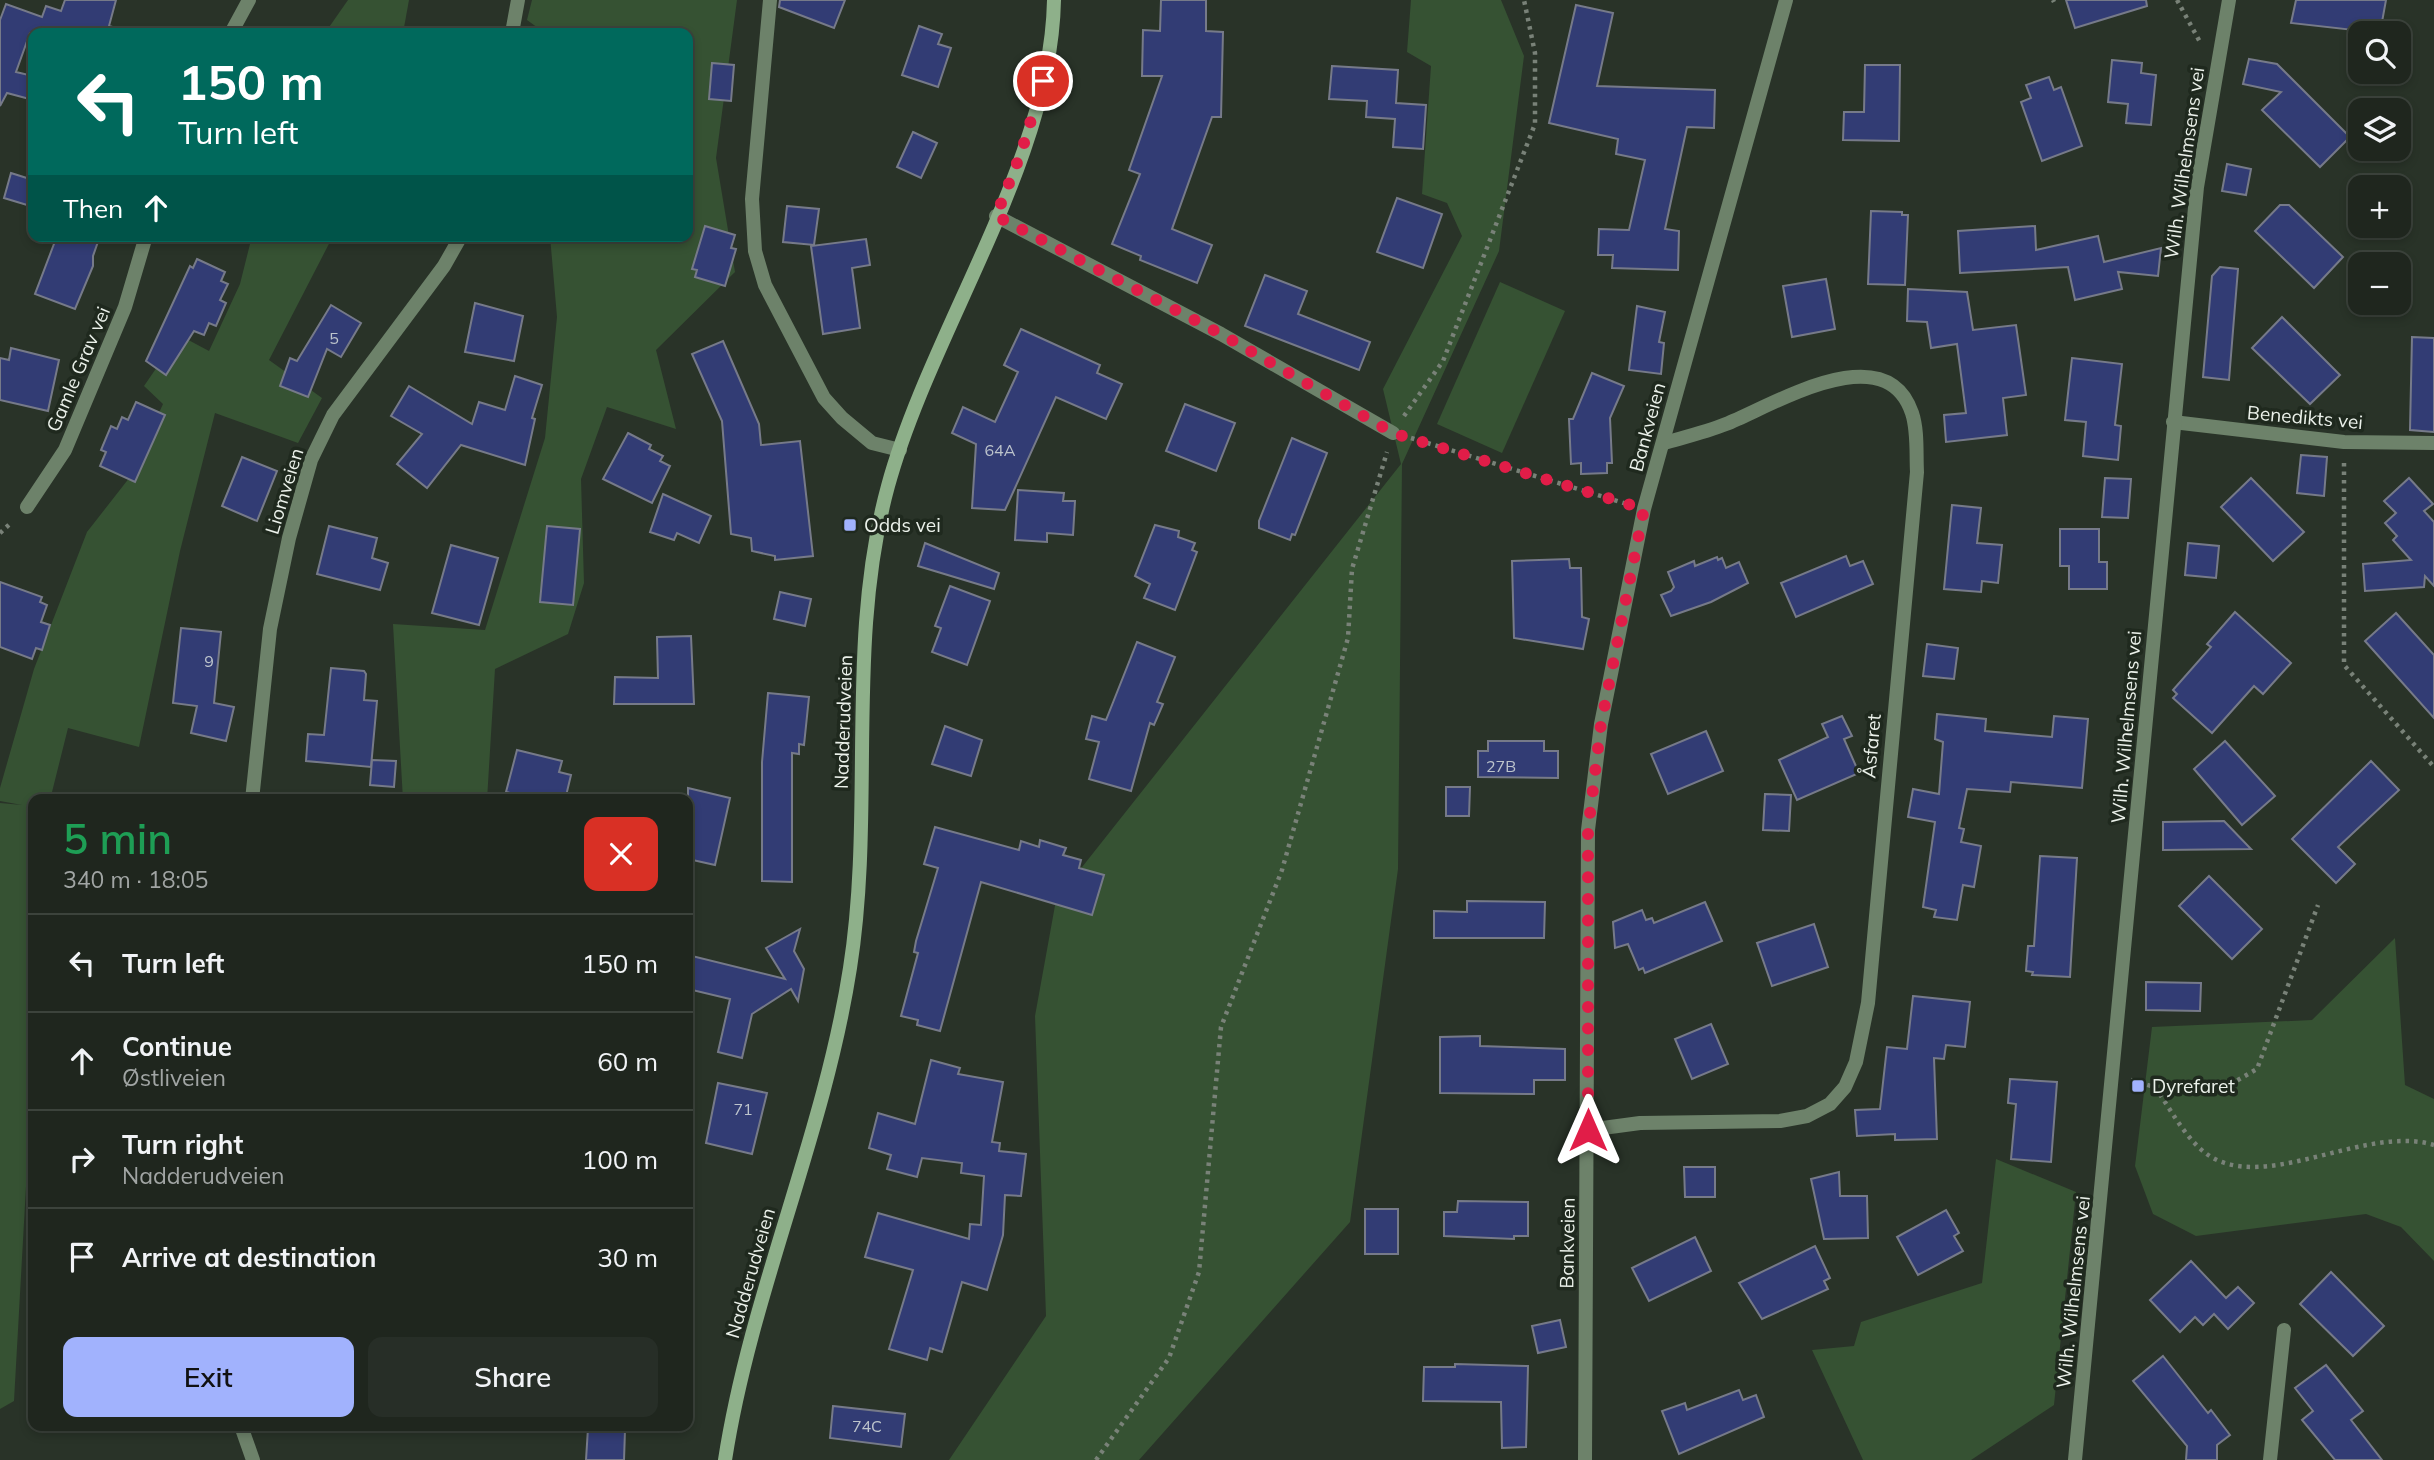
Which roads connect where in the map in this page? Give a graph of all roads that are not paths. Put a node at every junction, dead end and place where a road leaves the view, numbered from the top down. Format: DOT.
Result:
graph roads {
  1 [pos="249,0"];
  2 [pos="518,0"];
  3 [pos="770,0"];
  4 [pos="1054,0"];
  5 [pos="1786,0"];
  6 [pos="2229,0"];
  7 [pos="234,28"];
  8 [pos="513,28"];
  9 [pos="996,216"];
  10 [pos="144,242"];
  11 [pos="458,242"];
  12 [pos="2173,422"];
  13 [pos="1393,433"];
  14 [pos="1664,443"];
  15 [pos="2434,443"];
  16 [pos="900,450"];
  17 [pos="27,507"];
  18 [pos="253,794"];
  19 [pos="1588,1130"];
  20 [pos="2284,1330"];
  21 [pos="244,1431"];
  22 [pos="253,1460"];
  23 [pos="725,1460"];
  24 [pos="1585,1460"];
  25 [pos="2075,1460"];
  26 [pos="2270,1460"];
  1 -- 7 [label="street"];
  2 -- 8 [label="street"];
  3 -- 16 [label="street"];
  4 -- 9 [label="main road, Nadderudveien"];
  5 -- 14 [label="street, Bankveien"];
  6 -- 12 [label="street, Wilh. Wilhelmsens vei"];
  9 -- 13 [label="street"];
  9 -- 16 [label="main road, Nadderudveien"];
  10 -- 17 [label="street, Gamle Grav vei"];
  11 -- 18 [label="street, Liomveien"];
  12 -- 15 [label="street, Benedikts vei"];
  12 -- 25 [label="street, Wilh. Wilhelmsens vei"];
  14 -- 19 [label="street, Bankveien"];
  14 -- 19 [label="street, Åsfaret"];
  16 -- 23 [label="main road, Nadderudveien"];
  19 -- 24 [label="street, Bankveien"];
  20 -- 26 [label="street"];
  21 -- 22 [label="street"];
}
